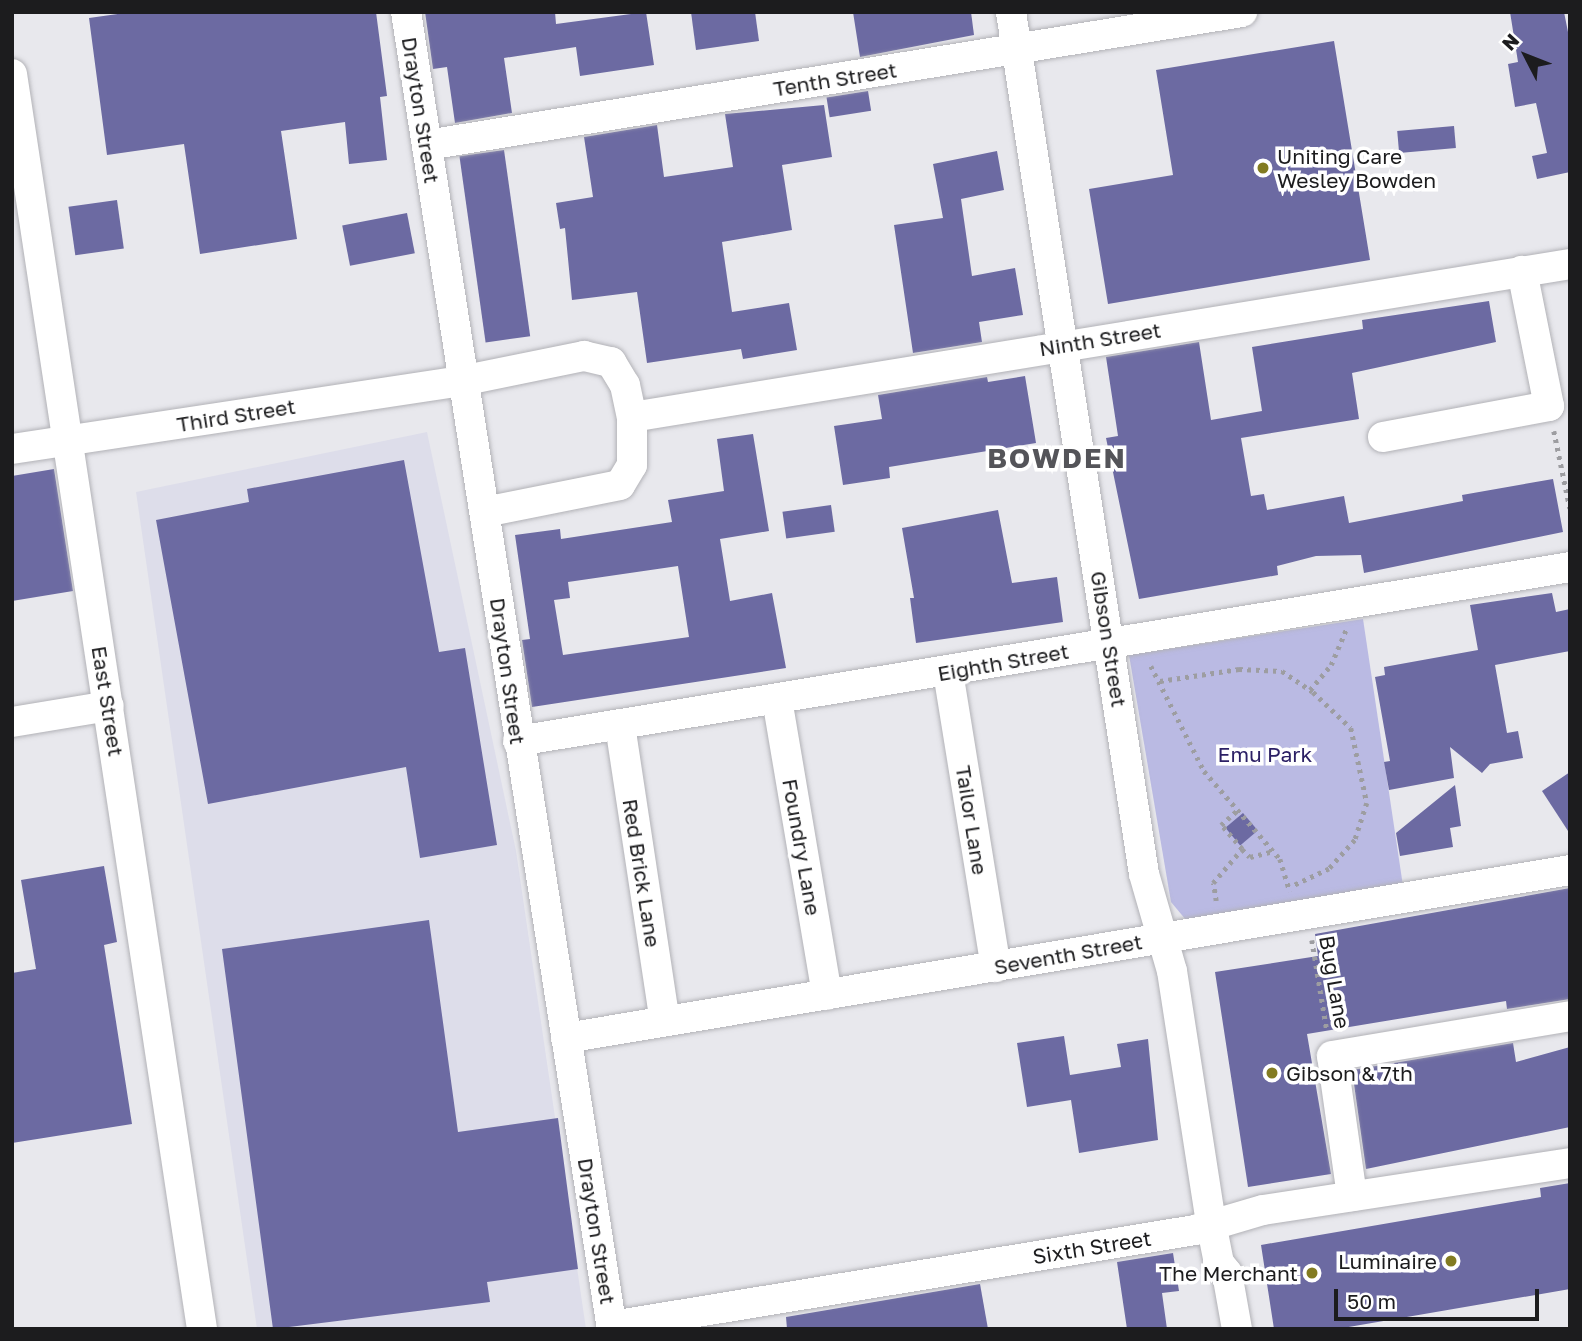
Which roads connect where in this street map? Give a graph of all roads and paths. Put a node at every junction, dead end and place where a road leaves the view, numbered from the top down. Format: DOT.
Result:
graph roads {
  1 [pos="406,12"];
  2 [pos="1011,12"];
  3 [pos="1242,12"];
  4 [pos="1017,49"];
  5 [pos="12,74"];
  6 [pos="427,145"];
  7 [pos="1570,264"];
  8 [pos="1522,271"];
  9 [pos="1063,345"];
  10 [pos="461,380"];
  11 [pos="1549,406"];
  12 [pos="632,418"];
  13 [pos="1383,437"];
  14 [pos="69,441"];
  15 [pos="12,449"];
  16 [pos="1570,508"];
  17 [pos="485,512"];
  18 [pos="1570,567"];
  19 [pos="1347,605"];
  20 [pos="1123,642"];
  21 [pos="948,672"];
  22 [pos="1160,681"];
  23 [pos="1310,690"];
  24 [pos="777,699"];
  25 [pos="109,706"];
  26 [pos="12,722"];
  27 [pos="620,725"];
  28 [pos="518,741"];
  29 [pos="1239,809"];
  30 [pos="1242,849"];
  31 [pos="1274,851"];
  32 [pos="1570,870"];
  33 [pos="1297,906"];
  34 [pos="1218,910"];
  35 [pos="1165,937"];
  36 [pos="996,967"];
  37 [pos="827,995"];
  38 [pos="1570,1016"];
  39 [pos="665,1021"];
  40 [pos="566,1038"];
  41 [pos="1332,1056"];
  42 [pos="1570,1163"];
  43 [pos="1352,1196"];
  44 [pos="1211,1223"];
  45 [pos="1219,1263"];
  46 [pos="612,1327"];
  47 [pos="202,1329"];
  48 [pos="1220,1329"];
  49 [pos="1237,1329"];
  1 -- 6 [label="street, Drayton Street"];
  2 -- 4 [label="street, Gibson Street"];
  3 -- 4 [label="street, Tenth Street"];
  4 -- 6 [label="street, Tenth Street"];
  4 -- 9 [label="street, Gibson Street"];
  5 -- 14 [label="street, East Street"];
  6 -- 10 [label="street, Drayton Street"];
  7 -- 8 [label="street, Ninth Street"];
  8 -- 9 [label="street, Ninth Street"];
  8 -- 11 [label="street"];
  9 -- 12 [label="street, Ninth Street"];
  9 -- 20 [label="street, Gibson Street"];
  10 -- 12 [label="street"];
  10 -- 14 [label="street, Third Street"];
  10 -- 17 [label="street, Drayton Street"];
  11 -- 13 [label="street"];
  11 -- 16 [label="path"];
  12 -- 17 [label="street"];
  14 -- 15 [label="street, Third Street"];
  14 -- 25 [label="street, East Street"];
  17 -- 28 [label="street, Drayton Street"];
  18 -- 19 [label="street, Eighth Street"];
  19 -- 20 [label="street, Eighth Street"];
  19 -- 23 [label="path"];
  20 -- 21 [label="street, Eighth Street"];
  20 -- 22 [label="path, Bug Lane"];
  20 -- 35 [label="street, Gibson Street"];
  21 -- 24 [label="street, Eighth Street"];
  21 -- 36 [label="street, Tailor Lane"];
  22 -- 23 [label="path"];
  22 -- 29 [label="path, Bug Lane"];
  23 -- 33 [label="path"];
  24 -- 27 [label="street, Eighth Street"];
  24 -- 37 [label="street, Foundry Lane"];
  25 -- 26 [label="street"];
  25 -- 47 [label="street, East Street"];
  27 -- 28 [label="street, Eighth Street"];
  27 -- 39 [label="street, Red Brick Lane"];
  28 -- 40 [label="street, Drayton Street"];
  29 -- 30 [label="path"];
  29 -- 31 [label="path, Bug Lane"];
  30 -- 31 [label="path"];
  30 -- 34 [label="path"];
  31 -- 33 [label="path, Bug Lane"];
  32 -- 33 [label="street, Seventh Street"];
  33 -- 35 [label="street, Seventh Street"];
  33 -- 41 [label="path, Bug Lane"];
  35 -- 36 [label="street, Seventh Street"];
  35 -- 44 [label="street, Gibson Street"];
  36 -- 37 [label="street, Seventh Street"];
  37 -- 39 [label="street, Seventh Street"];
  38 -- 41 [label="street"];
  39 -- 40 [label="street, Seventh Street"];
  40 -- 46 [label="street, Drayton Street"];
  41 -- 43 [label="street"];
  42 -- 43 [label="street, Sixth Street"];
  43 -- 44 [label="street, Sixth Street"];
  44 -- 45 [label="street, Gibson Street"];
  44 -- 46 [label="street, Sixth Street"];
  45 -- 48 [label="street, Gibson Street"];
  45 -- 49 [label="street, Gibson Street"];
}
